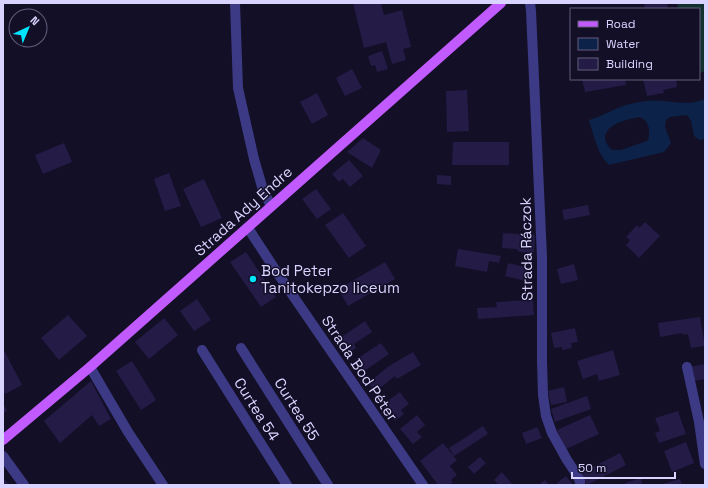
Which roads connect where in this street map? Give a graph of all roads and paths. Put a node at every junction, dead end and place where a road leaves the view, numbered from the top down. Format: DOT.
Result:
graph roads {
  1 [pos="235,3"];
  2 [pos="501,3"];
  3 [pos="530,3"];
  4 [pos="271,206"];
  5 [pos="248,228"];
  6 [pos="241,348"];
  7 [pos="202,350"];
  8 [pos="90,367"];
  9 [pos="687,367"];
  10 [pos="3,440"];
  11 [pos="3,456"];
  12 [pos="705,464"];
  13 [pos="24,485"];
  14 [pos="162,485"];
  15 [pos="287,485"];
  16 [pos="328,485"];
  17 [pos="423,485"];
  18 [pos="580,485"];
  1 -- 4 [label="street"];
  2 -- 4 [label="main road, Strada Ady Endre"];
  3 -- 18 [label="street, Strada Ráczok"];
  4 -- 5 [label="main road, Strada Ady Endre"];
  5 -- 8 [label="main road, Strada Ady Endre"];
  5 -- 17 [label="street, Strada Bod Péter"];
  6 -- 16 [label="street, Curtea 55"];
  7 -- 15 [label="street, Curtea 54"];
  8 -- 10 [label="main road, Strada Ady Endre"];
  8 -- 14 [label="street"];
  9 -- 12 [label="street"];
  11 -- 13 [label="street"];
}
